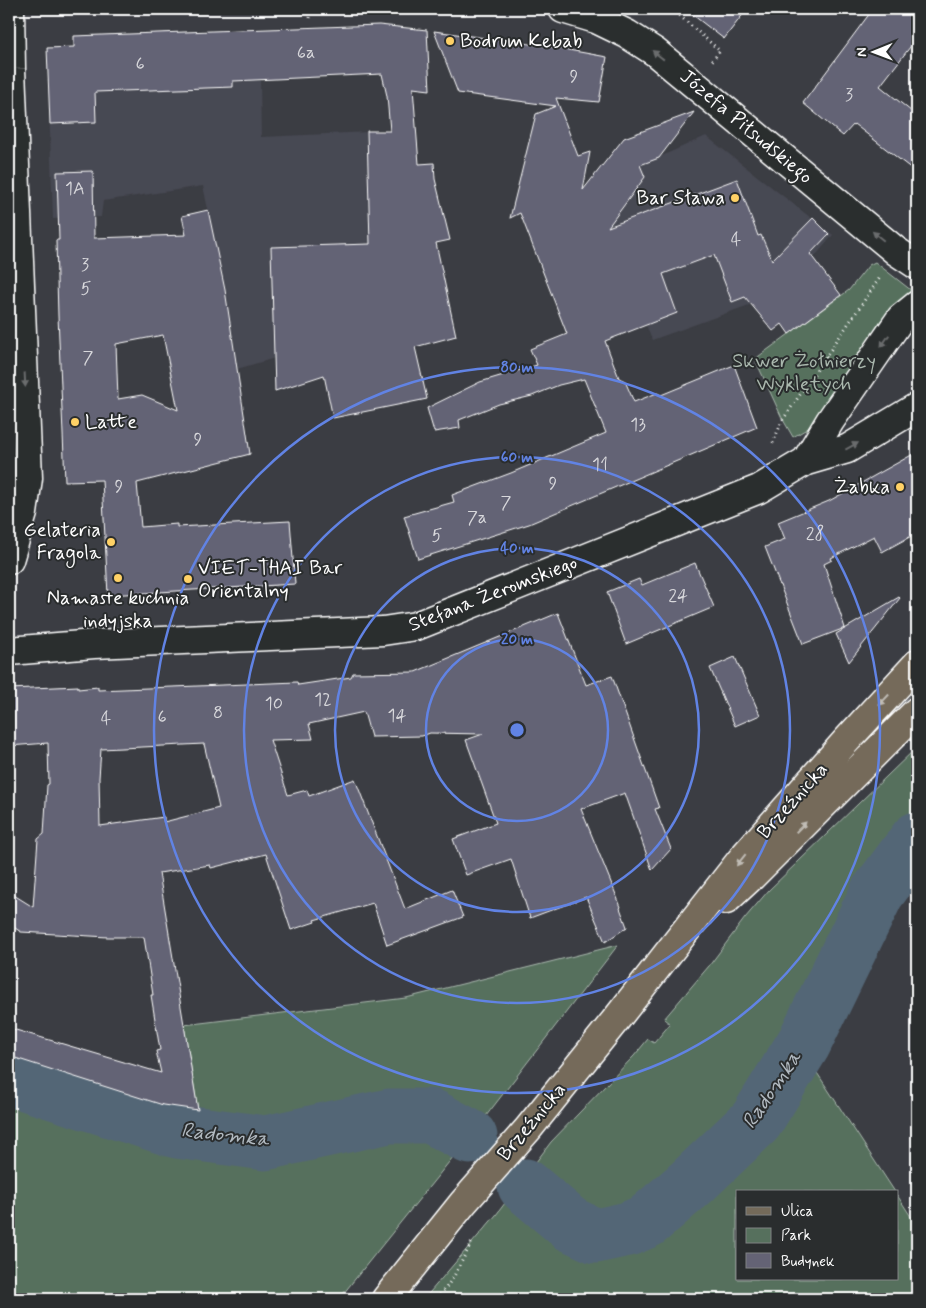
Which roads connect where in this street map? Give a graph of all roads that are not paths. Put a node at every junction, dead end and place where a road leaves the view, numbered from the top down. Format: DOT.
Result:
graph roads {
  1 [pos="10,9"];
  2 [pos="563,9"];
  3 [pos="917,265"];
  4 [pos="917,305"];
  5 [pos="917,407"];
  6 [pos="806,461"];
  7 [pos="9,560"];
  8 [pos="9,651"];
  9 [pos="917,664"];
  10 [pos="917,711"];
  11 [pos="676,944"];
  12 [pos="386,1299"];
  1 -- 7 [label="street, one-way"];
  3 -- 2 [label="street, Józefa Piłsudskiego, one-way"];
  4 -- 6 [label="street, one-way"];
  6 -- 5 [label="street, one-way"];
  6 -- 8 [label="street, Stefana Żeromskiego"];
  9 -- 11 [label="main road, Brzeźnicka, one-way"];
  11 -- 10 [label="main road, Brzeźnicka, one-way"];
  11 -- 12 [label="main road, Brzeźnicka"];
}
